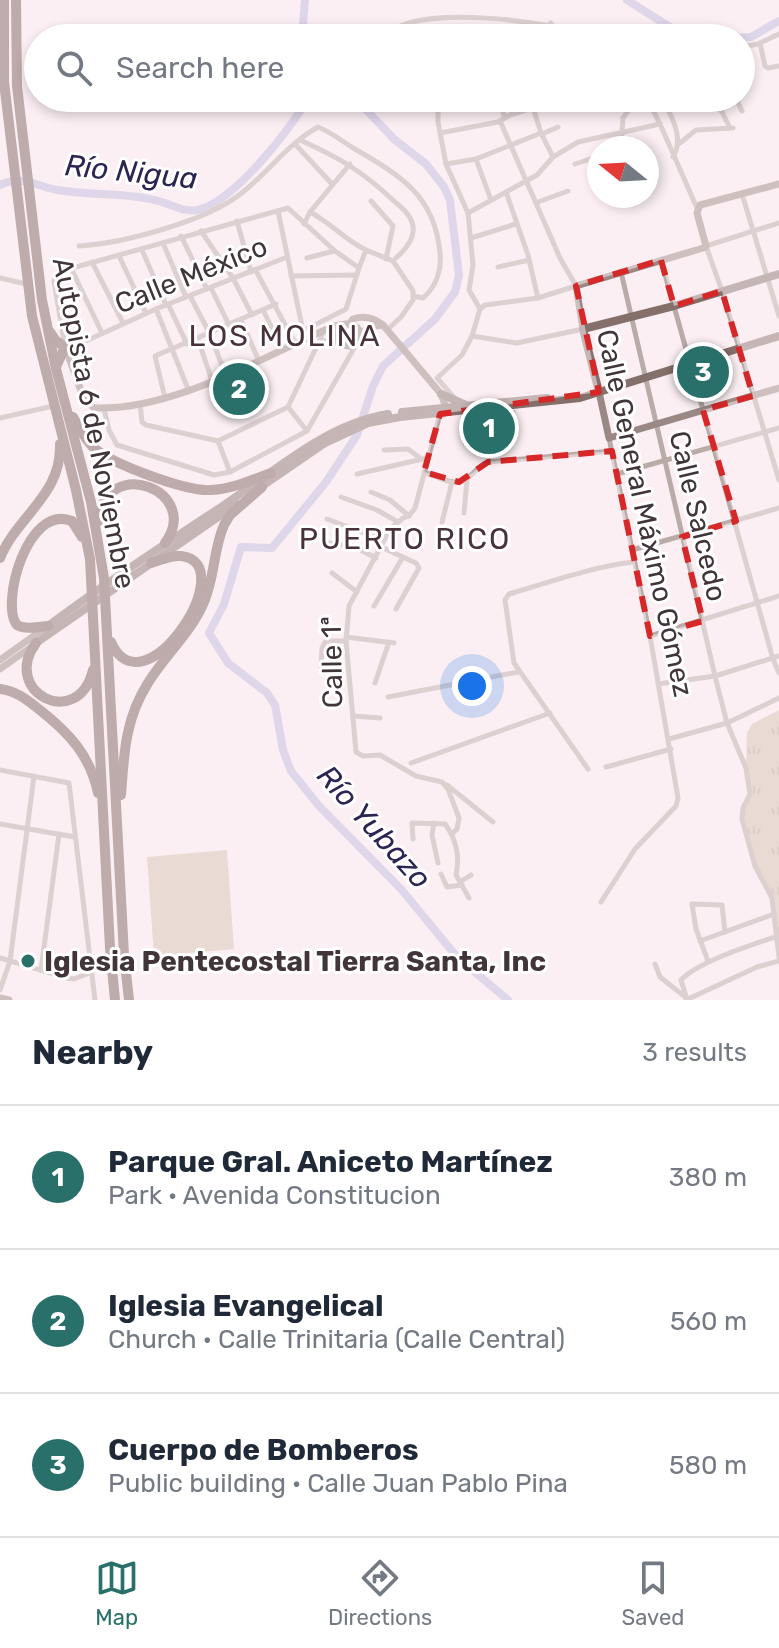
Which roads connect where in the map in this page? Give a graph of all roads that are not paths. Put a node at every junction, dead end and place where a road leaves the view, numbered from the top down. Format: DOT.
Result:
graph roads {
  1 [pos="4,0"];
  2 [pos="16,0"];
  3 [pos="551,23"];
  4 [pos="1,24"];
  5 [pos="396,24"];
  6 [pos="554,24"];
  7 [pos="779,34"];
  8 [pos="760,43"];
  9 [pos="755,44"];
  10 [pos="779,66"];
  11 [pos="438,112"];
  12 [pos="501,112"];
  13 [pos="521,112"];
  14 [pos="534,112"];
  15 [pos="628,112"];
  16 [pos="654,112"];
  17 [pos="668,112"];
  18 [pos="722,112"];
  19 [pos="502,119"];
  20 [pos="660,124"];
  21 [pos="558,127"];
  22 [pos="440,133"];
  23 [pos="542,133"];
  24 [pos="621,134"];
  25 [pos="297,142"];
  26 [pos="680,143"];
  27 [pos="511,145"];
  28 [pos="553,157"];
  29 [pos="673,158"];
  30 [pos="476,159"];
  31 [pos="587,160"];
  32 [pos="350,164"];
  33 [pos="446,164"];
  34 [pos="575,164"];
  35 [pos="527,179"];
  36 [pos="332,184"];
  37 [pos="779,184"];
  38 [pos="568,191"];
  39 [pos="506,192"];
  40 [pos="742,194"];
  41 [pos="491,200"];
  42 [pos="371,201"];
  43 [pos="538,202"];
  44 [pos="697,208"];
  45 [pos="278,211"];
  46 [pos="310,212"];
  47 [pos="468,213"];
  48 [pos="237,221"];
  49 [pos="779,223"];
  50 [pos="304,224"];
  51 [pos="516,224"];
  52 [pos="201,231"];
  53 [pos="754,231"];
  54 [pos="181,236"];
  55 [pos="471,238"];
  56 [pos="163,243"];
  57 [pos="79,246"];
  58 [pos="706,246"];
  59 [pos="142,250"];
  60 [pos="366,250"];
  61 [pos="335,251"];
  62 [pos="119,256"];
  63 [pos="287,257"];
  64 [pos="307,258"];
  65 [pos="396,258"];
  66 [pos="386,259"];
  67 [pos="529,260"];
  68 [pos="661,260"];
  69 [pos="92,262"];
  70 [pos="498,267"];
  71 [pos="71,268"];
  72 [pos="254,271"];
  73 [pos="358,271"];
  74 [pos="621,271"];
  75 [pos="779,274"];
  76 [pos="291,276"];
  77 [pos="768,277"];
  78 [pos="0,278"];
  79 [pos="233,278"];
  80 [pos="28,284"];
  81 [pos="576,286"];
  82 [pos="209,289"];
  83 [pos="722,291"];
  84 [pos="188,296"];
  85 [pos="414,296"];
  86 [pos="538,298"];
  87 [pos="276,304"];
  88 [pos="167,305"];
  89 [pos="674,306"];
  90 [pos="156,309"];
  91 [pos="480,309"];
  92 [pos="263,310"];
  93 [pos="146,314"];
  94 [pos="252,315"];
  95 [pos="779,316"];
  96 [pos="630,318"];
  97 [pos="241,320"];
  98 [pos="46,323"];
  99 [pos="123,323"];
  100 [pos="348,324"];
  101 [pos="229,325"];
  102 [pos="385,328"];
  103 [pos="583,329"];
  104 [pos="325,330"];
  105 [pos="102,333"];
  106 [pos="361,333"];
  107 [pos="210,334"];
  108 [pos="304,335"];
  109 [pos="472,336"];
  110 [pos="779,336"];
  111 [pos="198,339"];
  112 [pos="320,340"];
  113 [pos="341,343"];
  114 [pos="357,343"];
  115 [pos="187,344"];
  116 [pos="296,344"];
  117 [pos="65,347"];
  118 [pos="738,348"];
  119 [pos="174,349"];
  120 [pos="283,350"];
  121 [pos="259,361"];
  122 [pos="689,364"];
  123 [pos="56,369"];
  124 [pos="226,376"];
  125 [pos="646,379"];
  126 [pos="212,381"];
  127 [pos="779,388"];
  128 [pos="188,389"];
  129 [pos="438,391"];
  130 [pos="599,392"];
  131 [pos="584,396"];
  132 [pos="753,396"];
  133 [pos="165,398"];
  134 [pos="140,404"];
  135 [pos="60,405"];
  136 [pos="288,407"];
  137 [pos="449,408"];
  138 [pos="104,409"];
  139 [pos="426,409"];
  140 [pos="703,410"];
  141 [pos="0,418"];
  142 [pos="368,420"];
  143 [pos="59,422"];
  144 [pos="656,425"];
  145 [pos="779,428"];
  146 [pos="307,431"];
  147 [pos="765,432"];
  148 [pos="609,438"];
  149 [pos="218,441"];
  150 [pos="323,441"];
  151 [pos="714,447"];
  152 [pos="384,450"];
  153 [pos="612,451"];
  154 [pos="424,458"];
  155 [pos="664,461"];
  156 [pos="230,472"];
  157 [pos="424,472"];
  158 [pos="271,473"];
  159 [pos="357,474"];
  160 [pos="617,474"];
  161 [pos="467,480"];
  162 [pos="779,480"];
  163 [pos="452,482"];
  164 [pos="262,487"];
  165 [pos="371,492"];
  166 [pos="341,497"];
  167 [pos="779,508"];
  168 [pos="464,513"];
  169 [pos="409,516"];
  170 [pos="327,519"];
  171 [pos="736,521"];
  172 [pos="398,522"];
  173 [pos="442,522"];
  174 [pos="98,535"];
  175 [pos="682,537"];
  176 [pos="165,543"];
  177 [pos="329,543"];
  178 [pos="382,544"];
  179 [pos="632,550"];
  180 [pos="403,557"];
  181 [pos="0,558"];
  182 [pos="376,558"];
  183 [pos="90,559"];
  184 [pos="633,562"];
  185 [pos="151,563"];
  186 [pos="332,573"];
  187 [pos="120,579"];
  188 [pos="357,592"];
  189 [pos="779,596"];
  190 [pos="757,603"];
  191 [pos="374,606"];
  192 [pos="79,608"];
  193 [pos="396,609"];
  194 [pos="703,621"];
  195 [pos="48,626"];
  196 [pos="109,636"];
  197 [pos="650,636"];
  198 [pos="346,639"];
  199 [pos="36,643"];
  200 [pos="96,657"];
  201 [pos="776,658"];
  202 [pos="0,660"];
  203 [pos="321,667"];
  204 [pos="0,669"];
  205 [pos="518,672"];
  206 [pos="779,673"];
  207 [pos="715,676"];
  208 [pos="375,683"];
  209 [pos="658,684"];
  210 [pos="0,689"];
  211 [pos="388,697"];
  212 [pos="779,698"];
  213 [pos="550,713"];
  214 [pos="353,716"];
  215 [pos="380,718"];
  216 [pos="727,723"];
  217 [pos="669,739"];
  218 [pos="671,749"];
  219 [pos="411,763"];
  220 [pos="606,767"];
  221 [pos="588,769"];
  222 [pos="0,770"];
  223 [pos="34,776"];
  224 [pos="442,782"];
  225 [pos="493,822"];
  226 [pos="434,823"];
  227 [pos="0,824"];
  228 [pos="27,828"];
  229 [pos="59,834"];
  230 [pos="452,834"];
  231 [pos="75,837"];
  232 [pos="413,839"];
  233 [pos="119,841"];
  234 [pos="438,863"];
  235 [pos="441,874"];
  236 [pos="471,875"];
  237 [pos="461,883"];
  238 [pos="469,898"];
  239 [pos="601,902"];
  240 [pos="774,914"];
  241 [pos="109,922"];
  242 [pos="725,932"];
  243 [pos="775,937"];
  244 [pos="700,941"];
  245 [pos="0,958"];
  246 [pos="779,959"];
  247 [pos="10,961"];
  248 [pos="708,961"];
  249 [pos="655,964"];
  250 [pos="41,970"];
  251 [pos="92,972"];
  252 [pos="0,990"];
  253 [pos="0,998"];
  254 [pos="9,1000"];
  255 [pos="95,1000"];
  256 [pos="115,1000"];
  257 [pos="129,1000"];
  258 [pos="687,1000"];
  1 -- 4 [label="highway, Autopista 6 de Noviembre"];
  2 -- 98 [label="highway, Autopista 6 de Noviembre"];
  3 -- 5 [label="street"];
  3 -- 6 [label="street"];
  4 -- 80 [label="highway, Autopista 6 de Noviembre"];
  7 -- 8 [label="street"];
  8 -- 9 [label="street"];
  8 -- 10 [label="street"];
  11 -- 22 [label="street"];
  12 -- 19 [label="street, Calle General Máximo Gómez"];
  13 -- 19 [label="street"];
  14 -- 23 [label="street"];
  15 -- 24 [label="street"];
  16 -- 20 [label="street"];
  17 -- 26 [label="street"];
  18 -- 26 [label="street"];
  19 -- 22 [label="street"];
  19 -- 27 [label="street, Calle General Máximo Gómez"];
  20 -- 24 [label="street"];
  20 -- 29 [label="street"];
  21 -- 23 [label="street"];
  22 -- 33 [label="street"];
  23 -- 27 [label="street"];
  23 -- 28 [label="street"];
  24 -- 28 [label="street"];
  25 -- 32 [label="street"];
  25 -- 36 [label="street"];
  25 -- 57 [label="street"];
  25 -- 85 [label="street"];
  26 -- 29 [label="street"];
  27 -- 30 [label="street"];
  27 -- 35 [label="street, Calle General Máximo Gómez"];
  28 -- 35 [label="street"];
  29 -- 44 [label="street"];
  30 -- 33 [label="street"];
  30 -- 41 [label="street"];
  31 -- 34 [label="street"];
  32 -- 36 [label="street"];
  32 -- 65 [label="street"];
  33 -- 47 [label="street"];
  35 -- 39 [label="street"];
  35 -- 43 [label="street, Calle General Máximo Gómez"];
  36 -- 46 [label="street"];
  37 -- 40 [label="street"];
  38 -- 43 [label="street"];
  39 -- 41 [label="street"];
  39 -- 51 [label="street"];
  40 -- 44 [label="street"];
  40 -- 53 [label="street"];
  41 -- 47 [label="street"];
  42 -- 66 [label="street"];
  43 -- 81 [label="street, Calle General Máximo Gómez"];
  44 -- 58 [label="street"];
  45 -- 48 [label="street"];
  45 -- 50 [label="street"];
  45 -- 63 [label="street"];
  46 -- 50 [label="street"];
  46 -- 60 [label="street"];
  47 -- 55 [label="street"];
  48 -- 52 [label="street"];
  48 -- 72 [label="street"];
  49 -- 53 [label="street"];
  50 -- 61 [label="street"];
  51 -- 55 [label="street"];
  51 -- 67 [label="street"];
  52 -- 54 [label="street"];
  52 -- 79 [label="street"];
  53 -- 58 [label="street"];
  53 -- 77 [label="street"];
  54 -- 56 [label="street"];
  54 -- 82 [label="street"];
  55 -- 91 [label="street"];
  56 -- 59 [label="street"];
  56 -- 84 [label="street"];
  58 -- 68 [label="street"];
  58 -- 83 [label="street"];
  59 -- 62 [label="street"];
  59 -- 88 [label="street"];
  60 -- 66 [label="street"];
  60 -- 73 [label="street"];
  61 -- 64 [label="street"];
  61 -- 73 [label="street"];
  62 -- 69 [label="street"];
  62 -- 93 [label="street"];
  63 -- 72 [label="street, Calle México"];
  63 -- 76 [label="street"];
  66 -- 85 [label="street"];
  67 -- 70 [label="street"];
  67 -- 86 [label="street"];
  68 -- 74 [label="street"];
  68 -- 89 [label="street"];
  69 -- 71 [label="street"];
  69 -- 99 [label="street"];
  71 -- 105 [label="street"];
  71 -- 117 [label="street"];
  72 -- 79 [label="street, Calle México"];
  72 -- 87 [label="street"];
  73 -- 76 [label="street"];
  73 -- 108 [label="street"];
  74 -- 81 [label="street"];
  74 -- 96 [label="street, Calle Salcedo"];
  75 -- 77 [label="main road"];
  76 -- 108 [label="street"];
  77 -- 83 [label="main road"];
  77 -- 95 [label="street"];
  78 -- 80 [label="street"];
  79 -- 82 [label="street, Calle México"];
  79 -- 94 [label="street"];
  80 -- 135 [label="highway, Autopista 6 de Noviembre"];
  81 -- 86 [label="street"];
  81 -- 103 [label="street, Calle General Máximo Gómez"];
  82 -- 84 [label="street, Calle México"];
  82 -- 101 [label="street"];
  83 -- 89 [label="main road"];
  83 -- 118 [label="street"];
  84 -- 88 [label="street, Calle México"];
  84 -- 107 [label="street"];
  85 -- 102 [label="street"];
  86 -- 91 [label="street"];
  87 -- 92 [label="street"];
  87 -- 116 [label="street"];
  88 -- 90 [label="street, Calle México"];
  88 -- 115 [label="street"];
  89 -- 96 [label="main road"];
  89 -- 122 [label="street"];
  90 -- 93 [label="street, Calle México"];
  90 -- 119 [label="street"];
  91 -- 109 [label="street"];
  92 -- 94 [label="street"];
  92 -- 120 [label="street"];
  93 -- 99 [label="street, Calle México"];
  94 -- 97 [label="street"];
  96 -- 103 [label="main road"];
  96 -- 125 [label="street, Calle Salcedo"];
  97 -- 101 [label="street"];
  97 -- 121 [label="street"];
  98 -- 117 [label="highway"];
  98 -- 123 [label="highway, Autopista 6 de Noviembre"];
  99 -- 105 [label="street, Calle México"];
  100 -- 102 [label="street"];
  100 -- 104 [label="street"];
  100 -- 106 [label="street"];
  100 -- 113 [label="street"];
  101 -- 107 [label="street"];
  102 -- 106 [label="street"];
  102 -- 129 [label="street"];
  103 -- 109 [label="street"];
  103 -- 130 [label="main road, Calle General Máximo Gómez"];
  104 -- 108 [label="street"];
  104 -- 112 [label="street"];
  105 -- 117 [label="street, Calle México"];
  106 -- 114 [label="street"];
  107 -- 111 [label="street"];
  107 -- 124 [label="street"];
  108 -- 116 [label="street"];
  109 -- 137 [label="street"];
  110 -- 118 [label="main road"];
  111 -- 115 [label="street"];
  111 -- 126 [label="street"];
  112 -- 113 [label="street"];
  112 -- 136 [label="street"];
  113 -- 114 [label="street"];
  114 -- 146 [label="street"];
  115 -- 119 [label="street"];
  116 -- 120 [label="street"];
  117 -- 123 [label="highway"];
  117 -- 138 [label="street"];
  118 -- 122 [label="main road"];
  118 -- 132 [label="street"];
  119 -- 128 [label="street"];
  119 -- 133 [label="street"];
  120 -- 121 [label="street"];
  121 -- 124 [label="street"];
  122 -- 125 [label="main road"];
  122 -- 140 [label="street"];
  123 -- 135 [label="highway, Autopista 6 de Noviembre"];
  124 -- 126 [label="street"];
  125 -- 130 [label="main road"];
  125 -- 144 [label="street, Calle Salcedo"];
  126 -- 128 [label="street"];
  127 -- 132 [label="street"];
  128 -- 133 [label="street"];
  129 -- 137 [label="main road"];
  129 -- 139 [label="main road"];
  130 -- 131 [label="main road"];
  130 -- 148 [label="street, Calle General Máximo Gómez"];
  131 -- 137 [label="main road"];
  131 -- 137 [label="main road"];
  132 -- 140 [label="street"];
  132 -- 147 [label="street"];
  133 -- 134 [label="street"];
  134 -- 138 [label="street"];
  134 -- 149 [label="street"];
  135 -- 141 [label="street"];
  135 -- 143 [label="highway, Autopista 6 de Noviembre"];
  135 -- 158 [label="highway"];
  135 -- 174 [label="highway, Autopista 6 de Noviembre"];
  136 -- 146 [label="street"];
  136 -- 149 [label="street"];
  137 -- 139 [label="main road"];
  137 -- 142 [label="main road"];
  137 -- 154 [label="street"];
  138 -- 156 [label="street"];
  139 -- 142 [label="main road"];
  140 -- 144 [label="street"];
  140 -- 151 [label="street"];
  142 -- 150 [label="main road"];
  143 -- 181 [label="highway"];
  143 -- 183 [label="highway, Autopista 6 de Noviembre"];
  144 -- 148 [label="street"];
  144 -- 155 [label="street, Calle Salcedo"];
  145 -- 147 [label="street"];
  146 -- 156 [label="street"];
  147 -- 151 [label="street"];
  147 -- 162 [label="street"];
  148 -- 153 [label="street, Calle General Máximo Gómez"];
  149 -- 156 [label="street"];
  150 -- 158 [label="main road"];
  150 -- 164 [label="main road"];
  151 -- 155 [label="street"];
  151 -- 171 [label="street"];
  152 -- 154 [label="street"];
  153 -- 160 [label="street, Calle General Máximo Gómez"];
  153 -- 161 [label="street"];
  154 -- 157 [label="street"];
  154 -- 159 [label="street"];
  155 -- 160 [label="street"];
  155 -- 175 [label="street, Calle Salcedo"];
  157 -- 163 [label="street"];
  157 -- 169 [label="street"];
  158 -- 176 [label="main road"];
  160 -- 179 [label="street, Calle General Máximo Gómez"];
  161 -- 163 [label="street"];
  161 -- 168 [label="street"];
  163 -- 173 [label="street"];
  164 -- 185 [label="main road"];
  164 -- 233 [label="highway"];
  165 -- 169 [label="street"];
  166 -- 172 [label="street"];
  167 -- 171 [label="street"];
  169 -- 172 [label="street, Calle 1ª"];
  170 -- 178 [label="street"];
  171 -- 175 [label="street"];
  171 -- 190 [label="street"];
  172 -- 178 [label="street, Calle 1ª"];
  174 -- 176 [label="highway"];
  174 -- 196 [label="highway, Autopista 6 de Noviembre"];
  175 -- 179 [label="street"];
  175 -- 194 [label="street, Calle Salcedo"];
  176 -- 187 [label="main road"];
  177 -- 182 [label="street"];
  178 -- 180 [label="street"];
  178 -- 182 [label="street, Calle 1ª"];
  179 -- 184 [label="street, Calle General Máximo Gómez"];
  180 -- 191 [label="street"];
  180 -- 193 [label="street"];
  182 -- 188 [label="street, Calle 1ª"];
  183 -- 195 [label="highway"];
  183 -- 200 [label="highway, Autopista 6 de Noviembre"];
  184 -- 197 [label="street, Calle General Máximo Gómez"];
  184 -- 205 [label="street"];
  185 -- 187 [label="main road"];
  185 -- 196 [label="highway"];
  186 -- 188 [label="street"];
  187 -- 192 [label="main road"];
  188 -- 198 [label="street, Calle 1ª"];
  189 -- 190 [label="street"];
  190 -- 194 [label="street"];
  190 -- 201 [label="street"];
  192 -- 195 [label="main road"];
  192 -- 199 [label="main road"];
  194 -- 197 [label="street"];
  194 -- 207 [label="street, Calle Salcedo"];
  195 -- 202 [label="street"];
  196 -- 233 [label="highway, Autopista 6 de Noviembre"];
  197 -- 209 [label="street, Calle General Máximo Gómez"];
  198 -- 203 [label="street"];
  198 -- 208 [label="street"];
  198 -- 214 [label="street, Calle 1ª"];
  199 -- 200 [label="highway"];
  199 -- 204 [label="street"];
  200 -- 241 [label="highway, Autopista 6 de Noviembre"];
  201 -- 206 [label="street"];
  201 -- 207 [label="street"];
  205 -- 211 [label="street"];
  205 -- 213 [label="street"];
  207 -- 209 [label="street"];
  207 -- 216 [label="street, Calle Salcedo"];
  209 -- 217 [label="street, Calle General Máximo Gómez"];
  210 -- 241 [label="highway"];
  212 -- 216 [label="street"];
  213 -- 219 [label="street"];
  213 -- 221 [label="street"];
  214 -- 215 [label="street"];
  214 -- 224 [label="street, Calle 1ª"];
  216 -- 217 [label="street"];
  216 -- 240 [label="street, Calle Salcedo"];
  217 -- 218 [label="street, Calle General Máximo Gómez"];
  218 -- 220 [label="street"];
  218 -- 239 [label="street, Calle General Máximo Gómez"];
  222 -- 223 [label="street"];
  223 -- 228 [label="street"];
  223 -- 231 [label="street"];
  224 -- 225 [label="street"];
  224 -- 230 [label="street"];
  226 -- 230 [label="street"];
  226 -- 232 [label="street"];
  226 -- 234 [label="street"];
  227 -- 228 [label="street"];
  228 -- 229 [label="street"];
  228 -- 247 [label="street"];
  229 -- 231 [label="street"];
  229 -- 250 [label="street"];
  230 -- 237 [label="street"];
  231 -- 251 [label="street"];
  233 -- 257 [label="highway, Autopista 6 de Noviembre"];
  235 -- 237 [label="street"];
  236 -- 237 [label="street"];
  237 -- 238 [label="street"];
  240 -- 242 [label="street"];
  240 -- 243 [label="street, Calle Salcedo"];
  241 -- 256 [label="highway, Autopista 6 de Noviembre"];
  242 -- 244 [label="street"];
  242 -- 244 [label="street"];
  243 -- 246 [label="street, Calle Salcedo"];
  243 -- 248 [label="street"];
  244 -- 248 [label="street"];
  245 -- 247 [label="street"];
  246 -- 258 [label="street"];
  247 -- 250 [label="street"];
  247 -- 252 [label="street"];
  248 -- 258 [label="street"];
  249 -- 258 [label="street"];
  250 -- 251 [label="street"];
  251 -- 255 [label="street"];
  253 -- 254 [label="street"];
}
